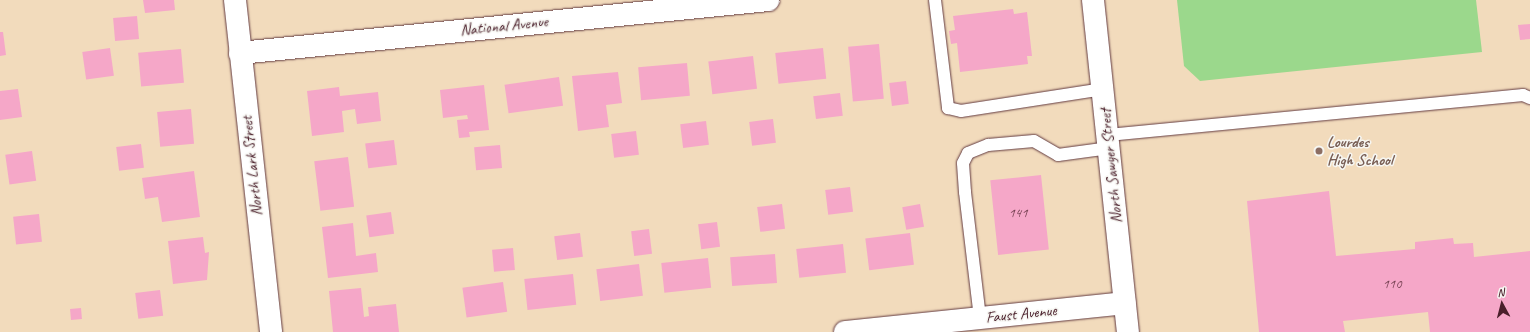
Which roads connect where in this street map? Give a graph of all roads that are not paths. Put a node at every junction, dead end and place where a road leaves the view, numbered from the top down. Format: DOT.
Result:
graph roads {
  1 [pos="235,0"];
  2 [pos="768,0"];
  3 [pos="936,0"];
  4 [pos="1093,0"];
  5 [pos="240,53"];
  6 [pos="1103,89"];
  7 [pos="1530,98"];
  8 [pos="1109,142"];
  9 [pos="1125,303"];
  10 [pos="980,318"];
  11 [pos="271,332"];
  12 [pos="846,332"];
  13 [pos="1128,332"];
  1 -- 5 [label="street, North Lark Street"];
  2 -- 5 [label="street, National Avenue"];
  3 -- 6 [label="lane"];
  4 -- 6 [label="street, North Sawyer Street"];
  5 -- 11 [label="street, North Lark Street"];
  6 -- 8 [label="street, North Sawyer Street"];
  7 -- 8 [label="lane"];
  8 -- 9 [label="street, North Sawyer Street"];
  8 -- 10 [label="lane"];
  9 -- 10 [label="street, Faust Avenue"];
  9 -- 13 [label="street, North Sawyer Street"];
  10 -- 12 [label="street, Faust Avenue"];
}
